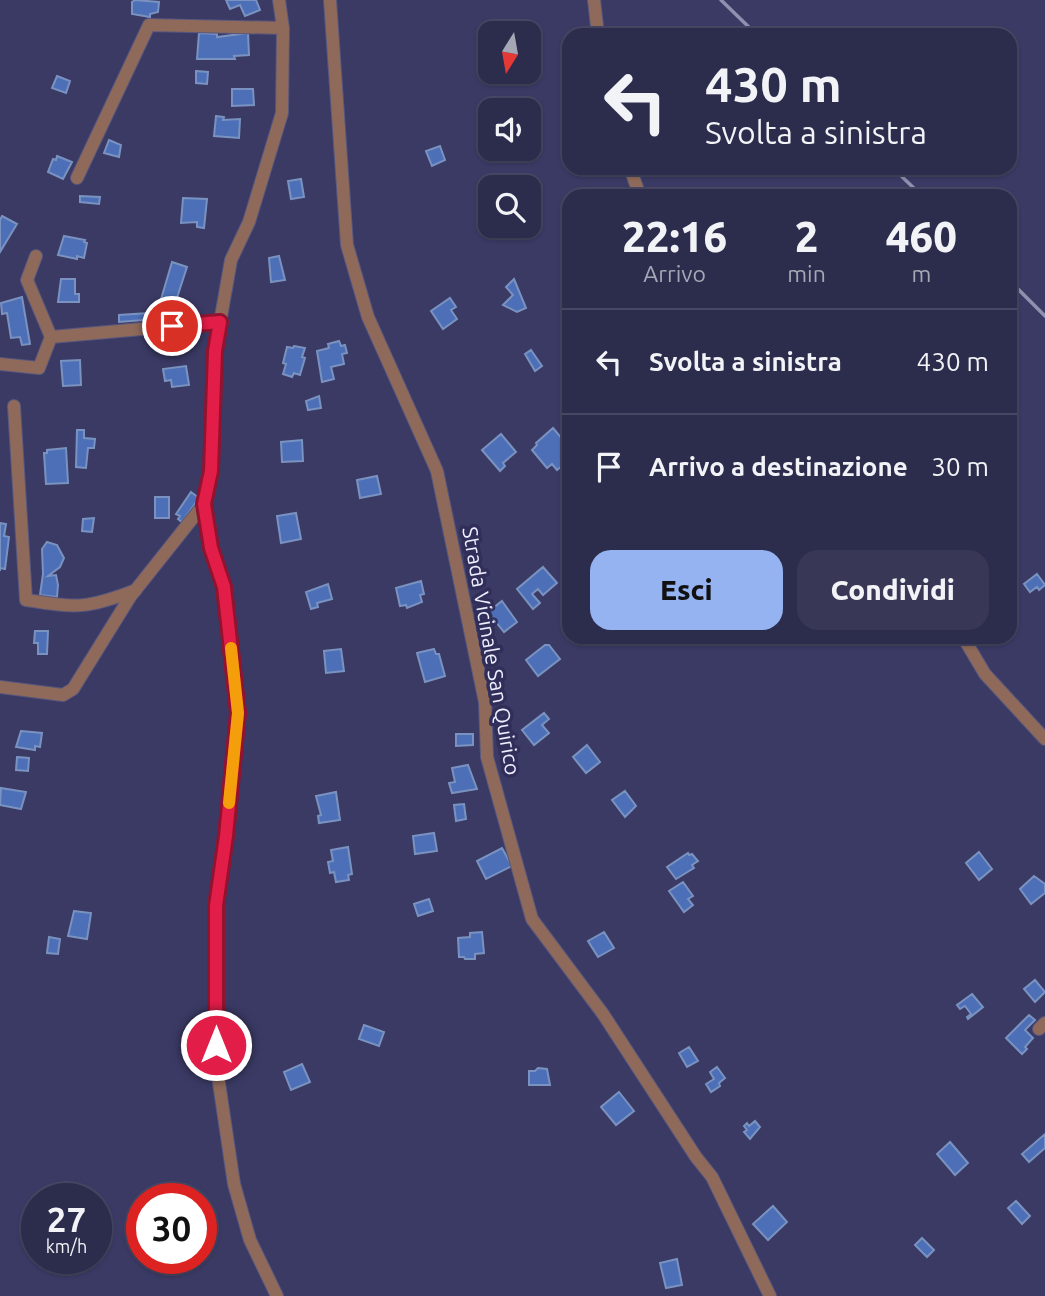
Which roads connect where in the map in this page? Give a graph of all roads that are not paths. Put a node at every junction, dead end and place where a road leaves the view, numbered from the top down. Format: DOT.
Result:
graph roads {
  1 [pos="279,0"];
  2 [pos="330,0"];
  3 [pos="594,0"];
  4 [pos="283,28"];
  5 [pos="597,28"];
  6 [pos="77,178"];
  7 [pos="36,256"];
  8 [pos="220,322"];
  9 [pos="51,337"];
  10 [pos="5,365"];
  11 [pos="14,406"];
  12 [pos="204,504"];
  13 [pos="136,590"];
  14 [pos="967,644"];
  15 [pos="0,687"];
  16 [pos="1045,739"];
  17 [pos="277,1296"];
  18 [pos="770,1296"];
  1 -- 4 [label="street"];
  2 -- 18 [label="street, Strada Vicinale San Quirico"];
  3 -- 5 [label="street"];
  4 -- 6 [label="street"];
  4 -- 8 [label="street"];
  7 -- 9 [label="street"];
  8 -- 9 [label="street"];
  8 -- 12 [label="street"];
  9 -- 10 [label="street"];
  11 -- 13 [label="street"];
  12 -- 13 [label="street"];
  12 -- 17 [label="street"];
  13 -- 15 [label="street"];
  14 -- 16 [label="street"];
}
